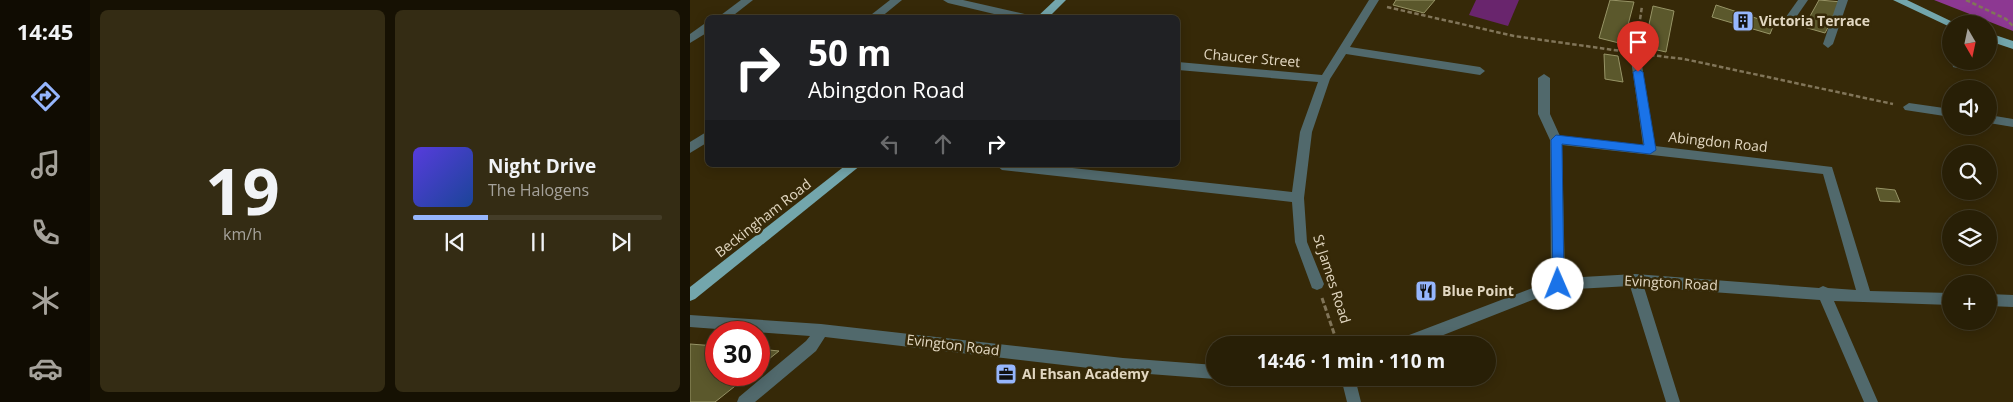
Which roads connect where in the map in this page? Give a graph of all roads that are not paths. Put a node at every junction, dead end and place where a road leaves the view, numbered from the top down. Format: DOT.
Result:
graph roads {
  1 [pos="748,0"];
  2 [pos="897,0"];
  3 [pos="948,0"];
  4 [pos="1061,0"];
  5 [pos="1374,0"];
  6 [pos="1802,0"];
  7 [pos="1843,0"];
  8 [pos="1898,0"];
  9 [pos="726,15"];
  10 [pos="876,15"];
  11 [pos="1016,15"];
  12 [pos="1044,15"];
  13 [pos="1942,20"];
  14 [pos="1786,24"];
  15 [pos="705,29"];
  16 [pos="690,39"];
  17 [pos="1998,40"];
  18 [pos="1828,44"];
  19 [pos="2013,45"];
  20 [pos="1343,50"];
  21 [pos="1636,53"];
  22 [pos="1180,66"];
  23 [pos="1480,71"];
  24 [pos="1544,78"];
  25 [pos="1325,79"];
  26 [pos="1909,107"];
  27 [pos="1942,112"];
  28 [pos="1997,120"];
  29 [pos="2013,123"];
  30 [pos="705,137"];
  31 [pos="1556,140"];
  32 [pos="690,148"];
  33 [pos="1650,150"];
  34 [pos="852,167"];
  35 [pos="1020,167"];
  36 [pos="1298,198"];
  37 [pos="1635,280"];
  38 [pos="1317,284"];
  39 [pos="1558,284"];
  40 [pos="1824,292"];
  41 [pos="690,295"];
  42 [pos="1865,297"];
  43 [pos="1942,299"];
  44 [pos="1997,300"];
  45 [pos="2013,301"];
  46 [pos="690,321"];
  47 [pos="821,330"];
  48 [pos="1424,336"];
  49 [pos="1206,371"];
  50 [pos="1350,386"];
  51 [pos="744,402"];
  52 [pos="1354,402"];
  53 [pos="1673,402"];
  54 [pos="1871,402"];
  1 -- 9 [label="street"];
  2 -- 10 [label="street"];
  3 -- 11 [label="street"];
  4 -- 12 [label="main road"];
  5 -- 20 [label="street, St James Road"];
  6 -- 14 [label="street"];
  7 -- 18 [label="street"];
  8 -- 13 [label="main road"];
  15 -- 16 [label="street"];
  17 -- 19 [label="main road"];
  20 -- 23 [label="street"];
  20 -- 25 [label="street, St James Road"];
  21 -- 33 [label="street"];
  22 -- 25 [label="street, Chaucer Street"];
  24 -- 31 [label="street"];
  25 -- 36 [label="street, St James Road"];
  26 -- 27 [label="street"];
  28 -- 29 [label="street"];
  30 -- 32 [label="street"];
  31 -- 33 [label="street, Abingdon Road"];
  31 -- 39 [label="street"];
  33 -- 42 [label="street, Abingdon Road"];
  34 -- 41 [label="main road, Beckingham Road"];
  35 -- 36 [label="street"];
  36 -- 38 [label="street, St James Road"];
  37 -- 39 [label="street, Evington Road"];
  37 -- 40 [label="street, Evington Road"];
  37 -- 53 [label="street"];
  39 -- 48 [label="street, Evington Road"];
  40 -- 42 [label="street, Evington Road"];
  40 -- 54 [label="street"];
  42 -- 43 [label="street, Evington Road"];
  44 -- 45 [label="street"];
  46 -- 47 [label="street, Evington Road"];
  47 -- 49 [label="street, Evington Road"];
  47 -- 51 [label="street"];
  50 -- 52 [label="street"];
}
